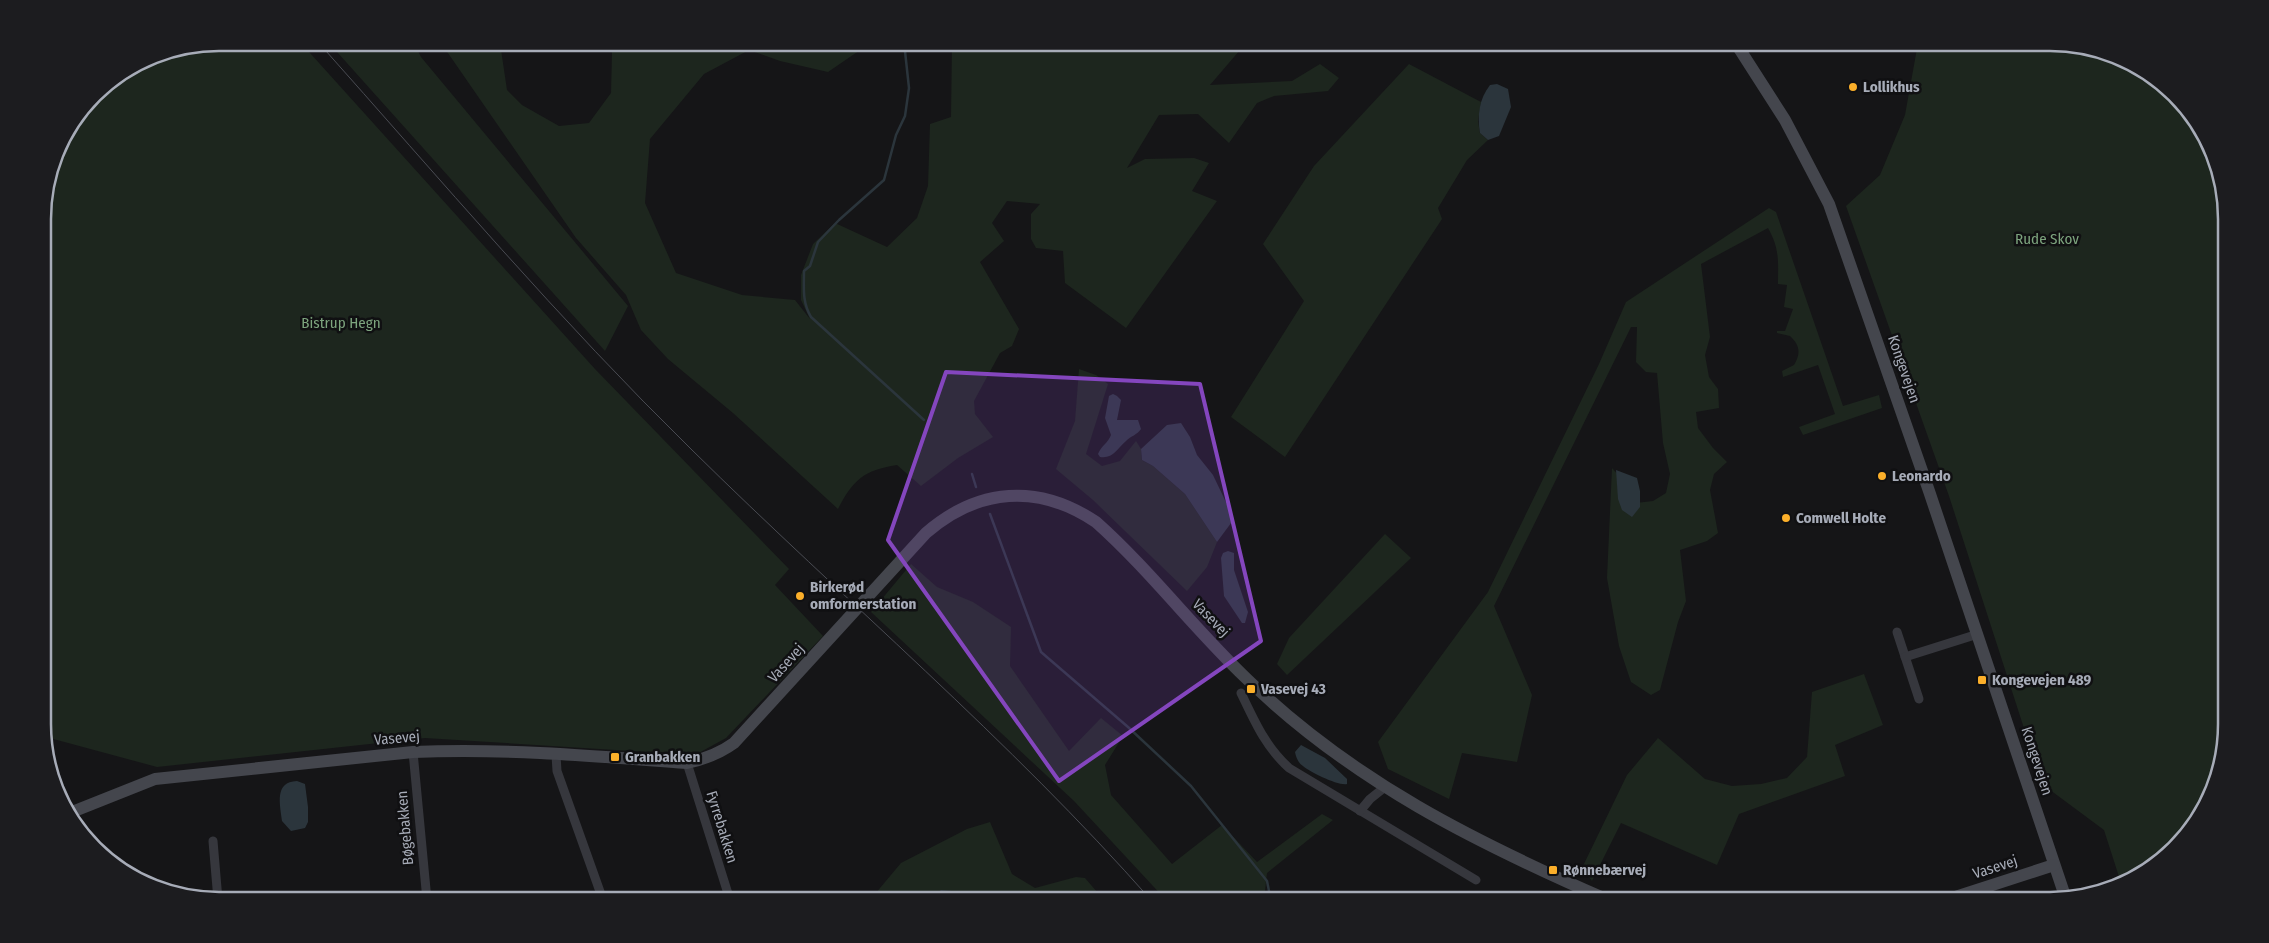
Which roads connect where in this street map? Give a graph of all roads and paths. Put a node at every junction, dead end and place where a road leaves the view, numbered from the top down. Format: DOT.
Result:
graph roads {
  1 [pos="1740,51"];
  2 [pos="1897,632"];
  3 [pos="1978,634"];
  4 [pos="1905,657"];
  5 [pos="1241,693"];
  6 [pos="1919,699"];
  7 [pos="413,752"];
  8 [pos="556,755"];
  9 [pos="687,763"];
  10 [pos="1385,787"];
  11 [pos="76,810"];
  12 [pos="1360,811"];
  13 [pos="213,841"];
  14 [pos="2054,865"];
  15 [pos="1476,880"];
  16 [pos="1589,891"];
  17 [pos="1974,891"];
  18 [pos="2063,891"];
  19 [pos="217,892"];
  20 [pos="426,892"];
  21 [pos="600,892"];
  22 [pos="727,892"];
  1 -- 3 [label="street, Kongevejen"];
  2 -- 4 [label="street"];
  3 -- 4 [label="street"];
  3 -- 14 [label="street, Kongevejen"];
  4 -- 6 [label="street"];
  5 -- 12 [label="street"];
  7 -- 8 [label="street, Vasevej"];
  7 -- 11 [label="street, Vasevej"];
  7 -- 20 [label="street, Bøgebakken"];
  8 -- 9 [label="street, Vasevej"];
  8 -- 21 [label="street"];
  9 -- 10 [label="street, Vasevej"];
  9 -- 22 [label="street, Fyrrebakken"];
  10 -- 12 [label="street"];
  10 -- 16 [label="street, Vasevej"];
  12 -- 15 [label="street"];
  13 -- 19 [label="street"];
  14 -- 17 [label="street, Vasevej"];
  14 -- 18 [label="street, Kongevejen"];
}
